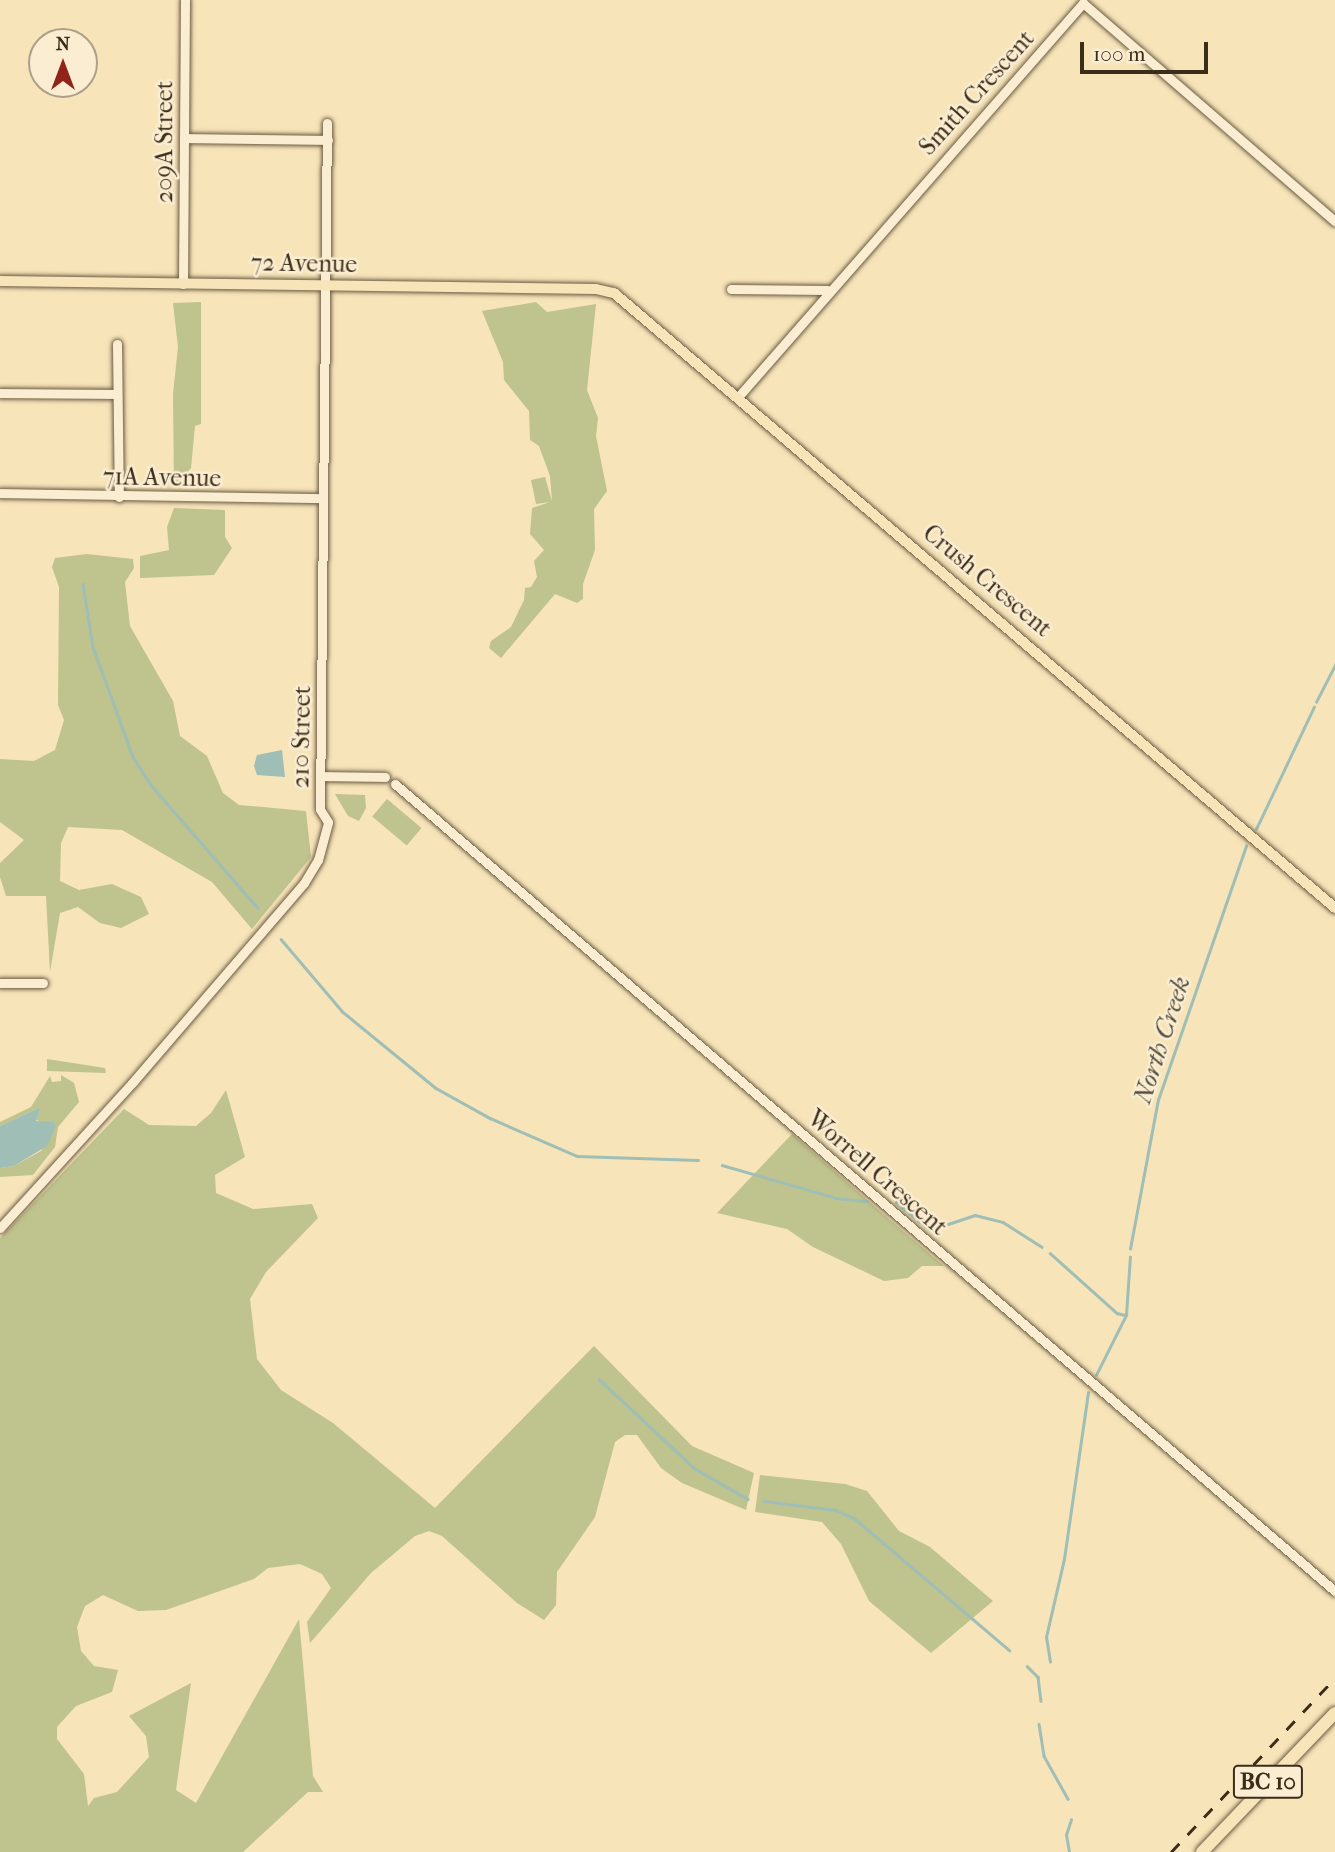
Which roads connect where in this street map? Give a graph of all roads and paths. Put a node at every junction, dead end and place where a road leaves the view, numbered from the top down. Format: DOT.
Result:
graph roads {
  1 [pos="186,0"];
  2 [pos="327,123"];
  3 [pos="184,138"];
  4 [pos="328,140"];
  5 [pos="1335,221"];
  6 [pos="0,281"];
  7 [pos="183,284"];
  8 [pos="326,285"];
  9 [pos="731,289"];
  10 [pos="827,290"];
  11 [pos="608,291"];
  12 [pos="117,344"];
  13 [pos="0,393"];
  14 [pos="116,394"];
  15 [pos="738,397"];
  16 [pos="0,494"];
  17 [pos="119,498"];
  18 [pos="323,498"];
  19 [pos="321,776"];
  20 [pos="385,777"];
  21 [pos="395,785"];
  22 [pos="1335,908"];
  23 [pos="0,983"];
  24 [pos="43,983"];
  25 [pos="0,1228"];
  26 [pos="1335,1591"];
  27 [pos="1335,1713"];
  28 [pos="1202,1852"];
  1 -- 3 [label="street, 209A Street"];
  2 -- 4 [label="street, 210 Street"];
  3 -- 4 [label="street"];
  3 -- 7 [label="street, 209A Street"];
  4 -- 8 [label="street, 210 Street"];
  5 -- 10 [label="street, Smith Crescent"];
  6 -- 7 [label="main road, 72 Avenue"];
  7 -- 8 [label="main road, 72 Avenue"];
  8 -- 11 [label="main road, 72 Avenue"];
  8 -- 18 [label="street, 210 Street"];
  9 -- 10 [label="street"];
  10 -- 15 [label="street, Smith Crescent"];
  11 -- 15 [label="main road, Crush Crescent"];
  12 -- 14 [label="street"];
  13 -- 14 [label="street"];
  14 -- 17 [label="street"];
  15 -- 22 [label="main road, Crush Crescent"];
  16 -- 17 [label="street, 71A Avenue"];
  17 -- 18 [label="street, 71A Avenue"];
  18 -- 19 [label="street, 210 Street"];
  19 -- 20 [label="street"];
  19 -- 25 [label="street, 210 Street"];
  21 -- 26 [label="street, Worrell Crescent"];
  23 -- 24 [label="street"];
  27 -- 28 [label="highway, BC 10"];
}
